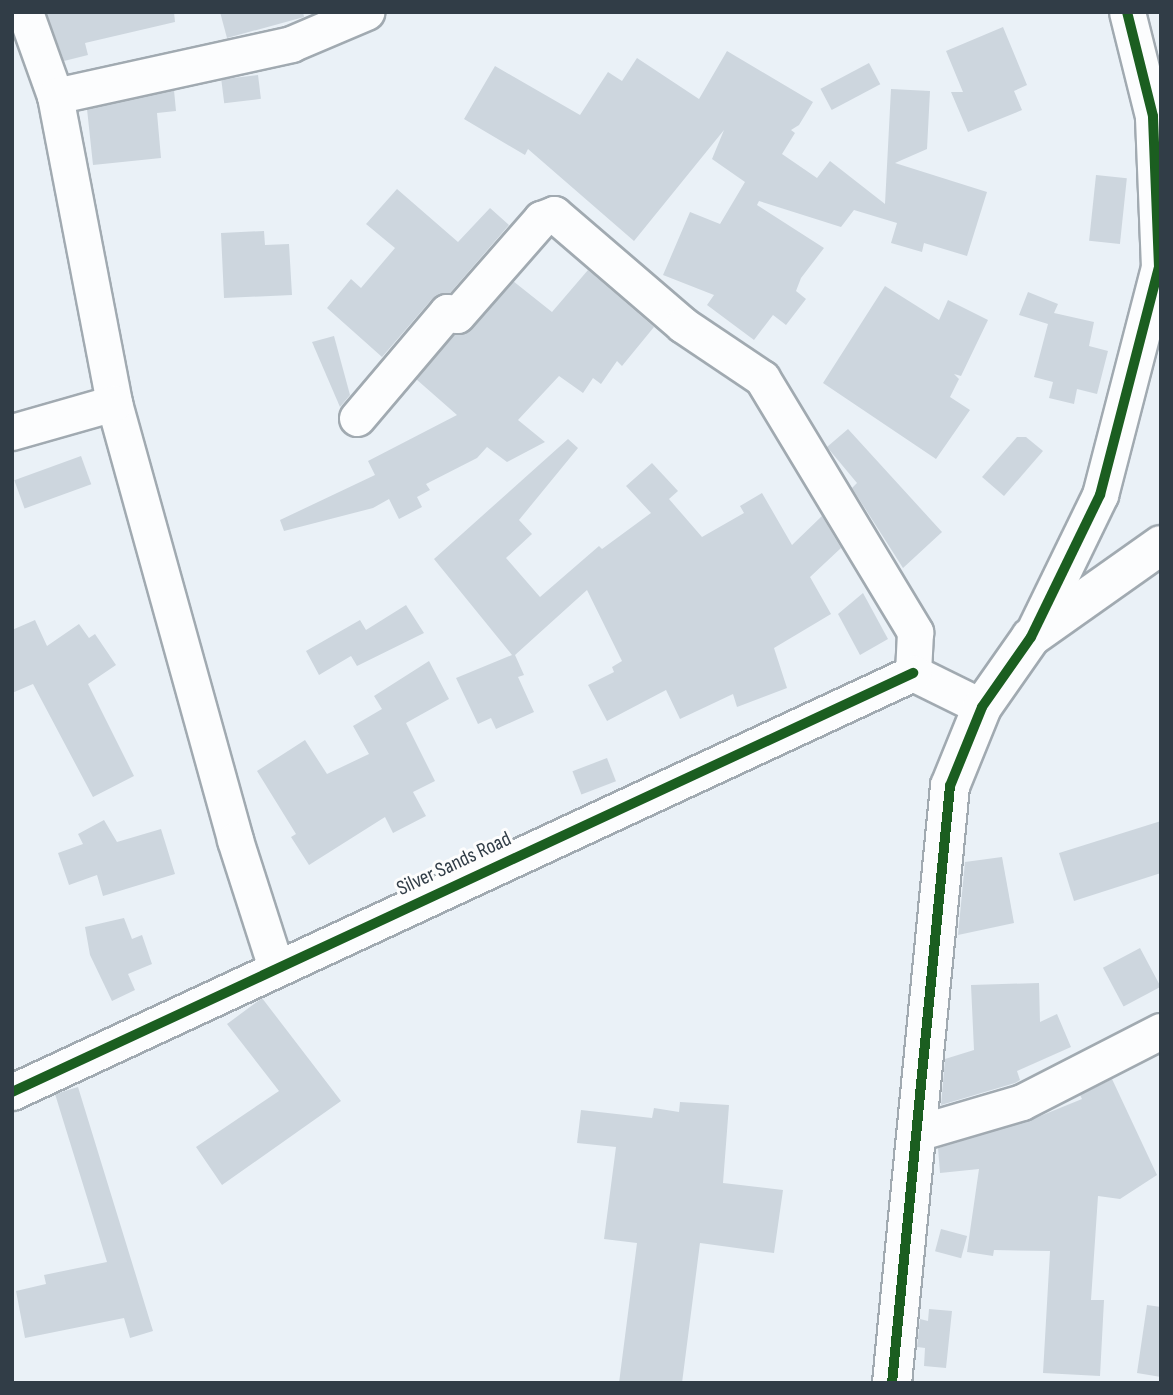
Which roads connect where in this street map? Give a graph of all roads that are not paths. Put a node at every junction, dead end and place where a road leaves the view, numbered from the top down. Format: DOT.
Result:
graph roads {
  1 [pos="24,12"];
  2 [pos="366,12"];
  3 [pos="1128,12"];
  4 [pos="55,96"];
  5 [pos="114,403"];
  6 [pos="357,418"];
  7 [pos="12,432"];
  8 [pos="1161,545"];
  9 [pos="1031,637"];
  10 [pos="913,673"];
  11 [pos="982,707"];
  12 [pos="276,968"];
  13 [pos="1161,1031"];
  14 [pos="12,1093"];
  15 [pos="917,1133"];
  16 [pos="892,1383"];
  1 -- 4 [label="street"];
  2 -- 4 [label="street"];
  3 -- 9 [label="street"];
  4 -- 5 [label="street"];
  5 -- 7 [label="street"];
  5 -- 12 [label="street"];
  6 -- 10 [label="street"];
  8 -- 9 [label="street"];
  9 -- 11 [label="street"];
  10 -- 11 [label="street"];
  10 -- 12 [label="street, Silver Sands Road"];
  11 -- 15 [label="street"];
  12 -- 14 [label="street, Silver Sands Road"];
  13 -- 15 [label="street"];
  15 -- 16 [label="street"];
}
